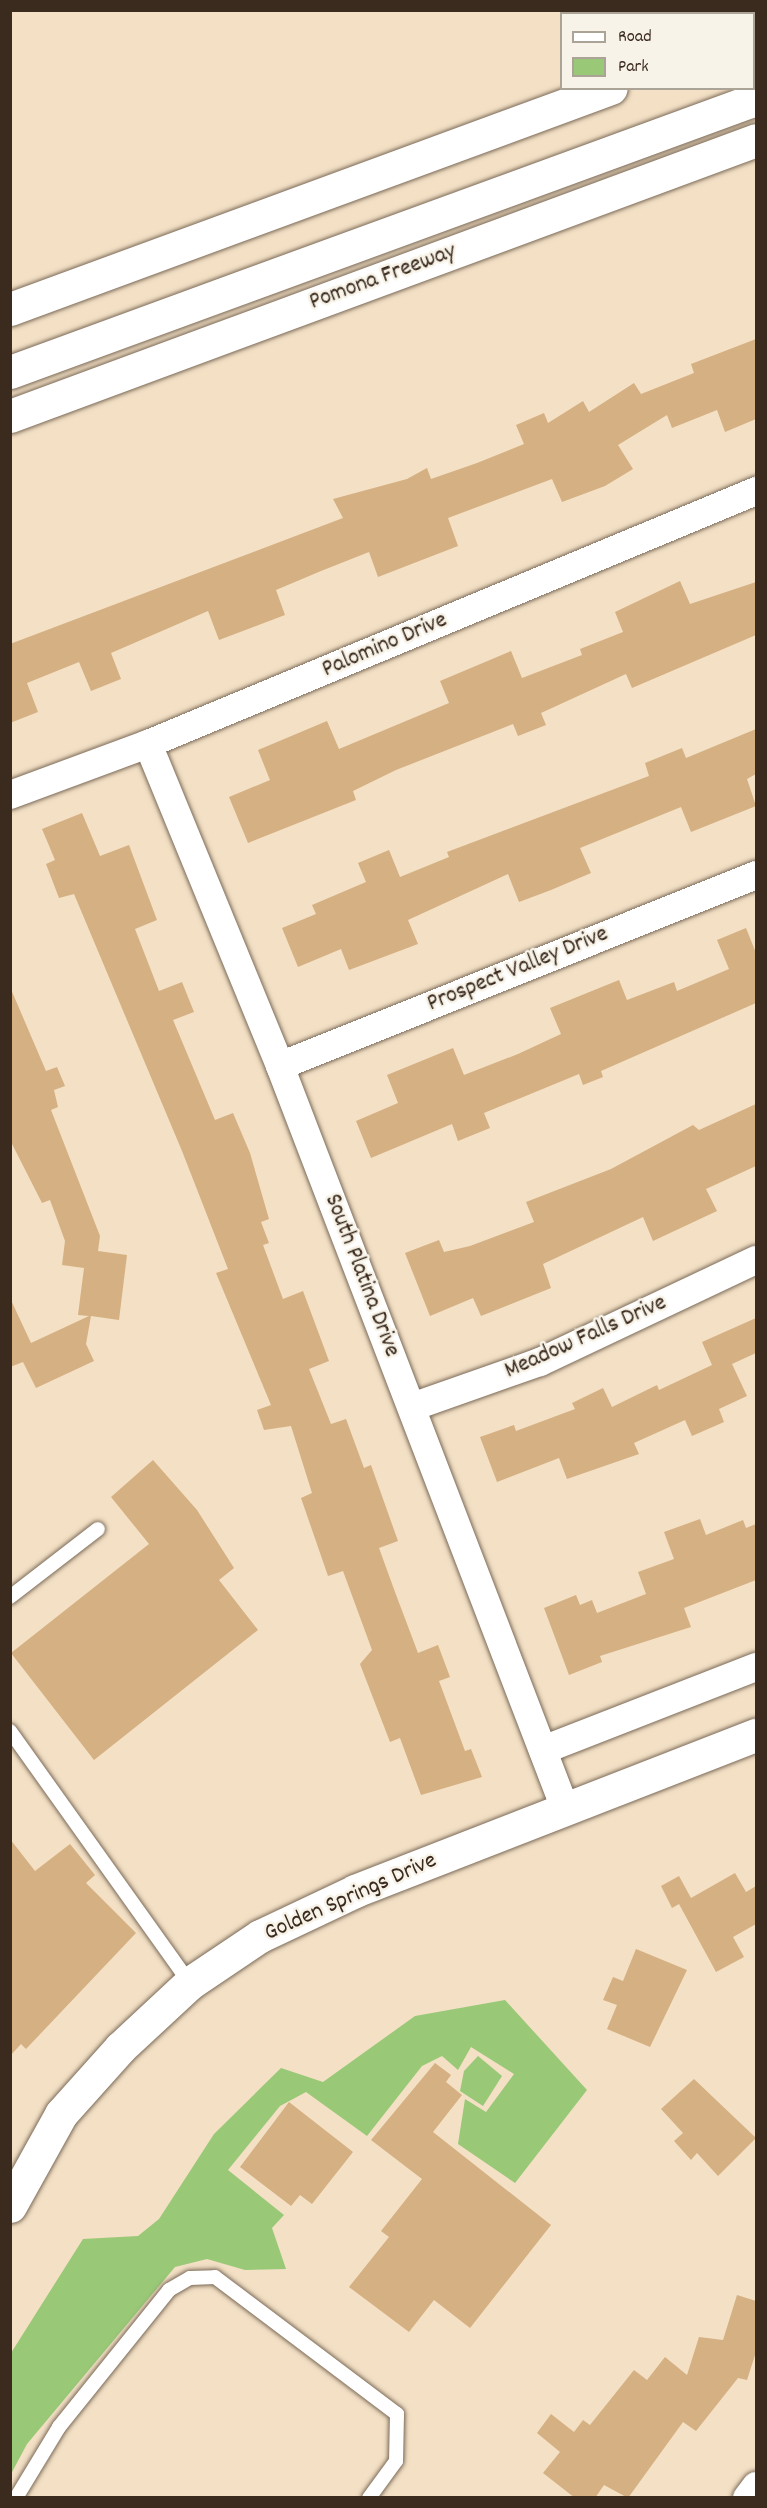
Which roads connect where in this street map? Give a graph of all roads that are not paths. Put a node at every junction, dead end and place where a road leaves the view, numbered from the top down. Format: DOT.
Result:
graph roads {
  1 [pos="606,90"];
  2 [pos="728,90"];
  3 [pos="756,99"];
  4 [pos="756,140"];
  5 [pos="152,257"];
  6 [pos="10,292"];
  7 [pos="10,309"];
  8 [pos="10,350"];
  9 [pos="10,372"];
  10 [pos="10,416"];
  11 [pos="756,491"];
  12 [pos="148,744"];
  13 [pos="10,795"];
  14 [pos="756,875"];
  15 [pos="280,1066"];
  16 [pos="756,1260"];
  17 [pos="412,1407"];
  18 [pos="98,1529"];
  19 [pos="10,1597"];
  20 [pos="756,1667"];
  21 [pos="10,1731"];
  22 [pos="756,1735"];
  23 [pos="543,1750"];
  24 [pos="566,1811"];
  25 [pos="190,1983"];
  26 [pos="10,2206"];
  27 [pos="756,2486"];
  28 [pos="16,2498"];
  29 [pos="369,2498"];
  30 [pos="747,2498"];
  1 -- 5 [label="main road"];
  2 -- 8 [label="main road"];
  3 -- 9 [label="main road"];
  4 -- 10 [label="main road, Pomona Freeway"];
  5 -- 6 [label="main road"];
  5 -- 7 [label="main road"];
  11 -- 12 [label="street, Palomino Drive"];
  12 -- 13 [label="street, Palomino Drive"];
  12 -- 15 [label="street, South Platina Drive"];
  14 -- 15 [label="street, Prospect Valley Drive"];
  15 -- 17 [label="street, South Platina Drive"];
  16 -- 17 [label="street, Meadow Falls Drive"];
  17 -- 23 [label="street, South Platina Drive"];
  18 -- 19 [label="lane"];
  20 -- 23 [label="street"];
  21 -- 25 [label="lane"];
  22 -- 24 [label="main road, Golden Springs Drive"];
  23 -- 24 [label="street, South Platina Drive"];
  24 -- 25 [label="main road, Golden Springs Drive"];
  25 -- 26 [label="main road, Golden Springs Drive"];
  27 -- 30 [label="street"];
  28 -- 29 [label="lane"];
}
